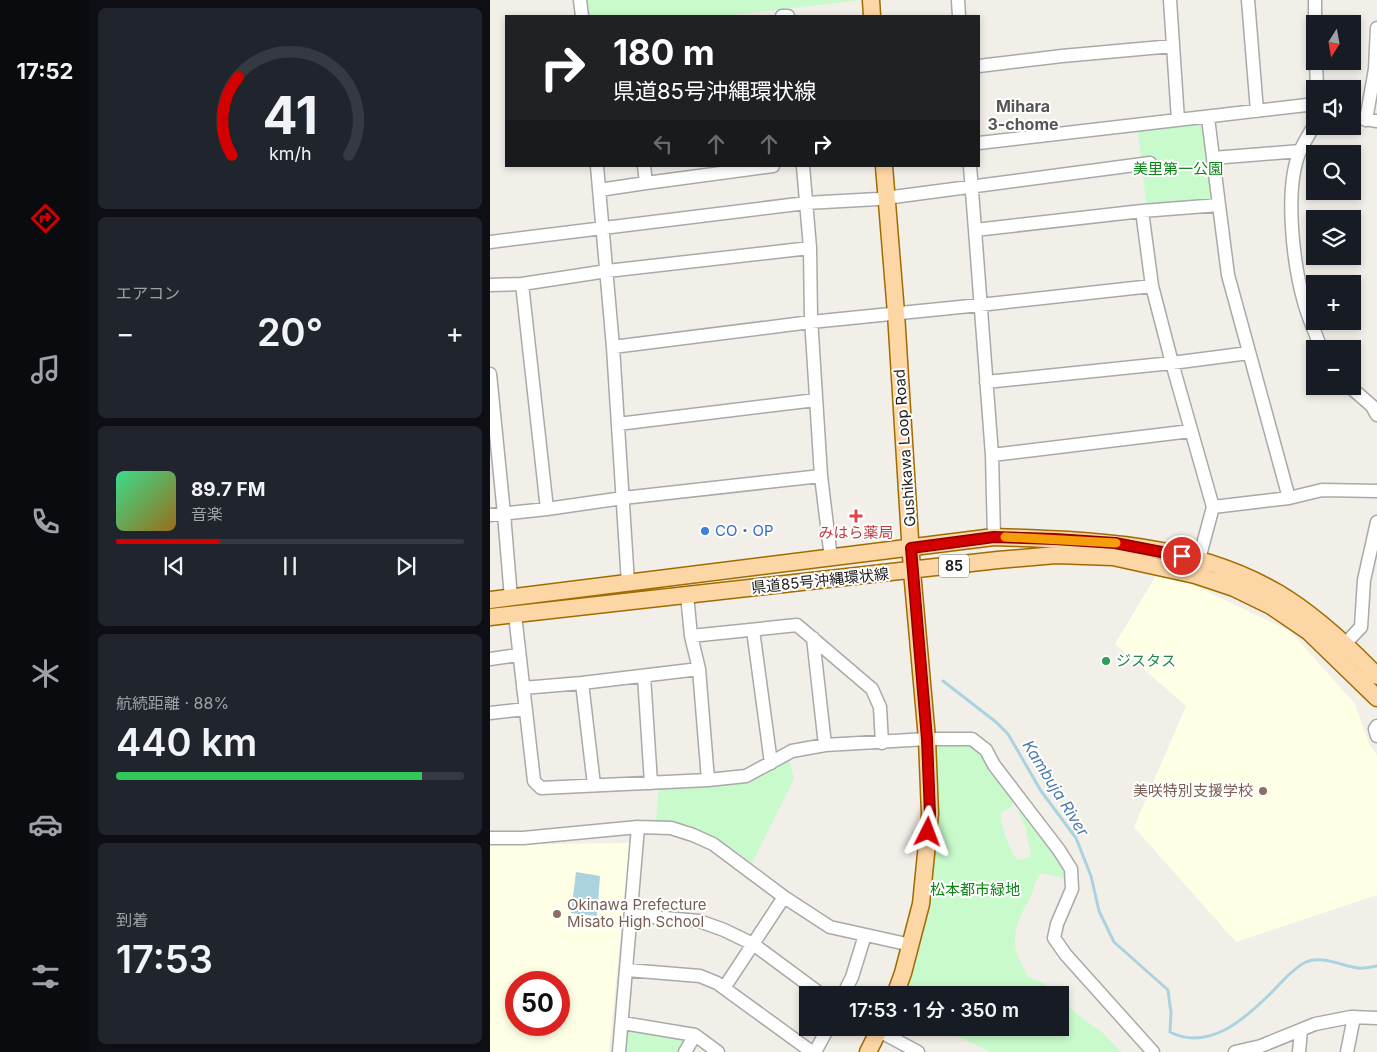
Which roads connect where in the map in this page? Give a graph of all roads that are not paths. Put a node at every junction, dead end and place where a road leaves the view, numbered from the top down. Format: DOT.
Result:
graph roads {
  1 [pos="580,0"];
  2 [pos="870,0"];
  3 [pos="958,0"];
  4 [pos="1170,0"];
  5 [pos="1248,0"];
  6 [pos="1315,0"];
  7 [pos="582,15"];
  8 [pos="872,15"];
  9 [pos="959,15"];
  10 [pos="1315,15"];
  11 [pos="1377,28"];
  12 [pos="1173,46"];
  13 [pos="980,66"];
  14 [pos="1306,105"];
  15 [pos="1257,111"];
  16 [pos="1208,118"];
  17 [pos="1178,120"];
  18 [pos="1372,120"];
  19 [pos="1309,135"];
  20 [pos="980,143"];
  21 [pos="1300,151"];
  22 [pos="1213,158"];
  23 [pos="1150,163"];
  24 [pos="597,167"];
  25 [pos="644,167"];
  26 [pos="766,167"];
  27 [pos="803,167"];
  28 [pos="884,167"];
  29 [pos="970,167"];
  30 [pos="646,183"];
  31 [pos="971,187"];
  32 [pos="599,190"];
  33 [pos="887,198"];
  34 [pos="806,203"];
  35 [pos="1219,205"];
  36 [pos="1142,211"];
  37 [pos="603,229"];
  38 [pos="975,230"];
  39 [pos="490,242"];
  40 [pos="810,248"];
  41 [pos="607,271"];
  42 [pos="522,284"];
  43 [pos="490,285"];
  44 [pos="1152,286"];
  45 [pos="980,305"];
  46 [pos="896,313"];
  47 [pos="812,322"];
  48 [pos="1318,340"];
  49 [pos="613,347"];
  50 [pos="1249,353"];
  51 [pos="1172,363"];
  52 [pos="490,374"];
  53 [pos="986,382"];
  54 [pos="1359,395"];
  55 [pos="816,400"];
  56 [pos="1377,415"];
  57 [pos="618,424"];
  58 [pos="1191,432"];
  59 [pos="992,455"];
  60 [pos="821,476"];
  61 [pos="1377,490"];
  62 [pos="623,498"];
  63 [pos="1289,498"];
  64 [pos="1214,507"];
  65 [pos="547,509"];
  66 [pos="504,514"];
  67 [pos="490,515"];
  68 [pos="1377,522"];
  69 [pos="994,537"];
  70 [pos="911,548"];
  71 [pos="831,558"];
  72 [pos="1199,559"];
  73 [pos="912,571"];
  74 [pos="628,583"];
  75 [pos="687,595"];
  76 [pos="510,598"];
  77 [pos="490,600"];
  78 [pos="515,615"];
  79 [pos="490,617"];
  80 [pos="753,630"];
  81 [pos="691,636"];
  82 [pos="813,638"];
  83 [pos="1345,644"];
  84 [pos="518,655"];
  85 [pos="490,659"];
  86 [pos="699,670"];
  87 [pos="644,676"];
  88 [pos="1377,676"];
  89 [pos="582,683"];
  90 [pos="523,688"];
  91 [pos="1377,698"];
  92 [pos="525,709"];
  93 [pos="490,713"];
  94 [pos="1377,726"];
  95 [pos="1377,736"];
  96 [pos="927,739"];
  97 [pos="882,743"];
  98 [pos="825,744"];
  99 [pos="771,763"];
  100 [pos="708,780"];
  101 [pos="650,783"];
  102 [pos="594,785"];
  103 [pos="638,827"];
  104 [pos="490,838"];
  105 [pos="784,897"];
  106 [pos="631,915"];
  107 [pos="865,935"];
  108 [pos="753,944"];
  109 [pos="911,945"];
  110 [pos="627,970"];
  111 [pos="810,986"];
  112 [pos="848,986"];
  113 [pos="899,986"];
  114 [pos="724,988"];
  115 [pos="1354,1017"];
  116 [pos="1377,1018"];
  117 [pos="623,1022"];
  118 [pos="1301,1030"];
  119 [pos="695,1035"];
  120 [pos="823,1036"];
  121 [pos="876,1036"];
  122 [pos="892,1036"];
  123 [pos="619,1052"];
  124 [pos="685,1052"];
  125 [pos="718,1052"];
  126 [pos="814,1052"];
  127 [pos="868,1052"];
  128 [pos="918,1052"];
  129 [pos="1153,1052"];
  130 [pos="1235,1052"];
  131 [pos="1299,1052"];
  132 [pos="1347,1052"];
  1 -- 7 [label="street"];
  2 -- 8 [label="main road"];
  3 -- 9 [label="street"];
  4 -- 12 [label="street"];
  5 -- 15 [label="street"];
  6 -- 10 [label="street"];
  11 -- 18 [label="street"];
  12 -- 13 [label="street"];
  12 -- 17 [label="street"];
  14 -- 15 [label="street"];
  15 -- 16 [label="street"];
  16 -- 17 [label="street"];
  16 -- 22 [label="street"];
  17 -- 20 [label="street"];
  19 -- 21 [label="street"];
  21 -- 22 [label="street"];
  21 -- 48 [label="street"];
  22 -- 35 [label="street"];
  23 -- 31 [label="street"];
  24 -- 32 [label="street"];
  25 -- 30 [label="street"];
  26 -- 30 [label="street"];
  27 -- 34 [label="street"];
  28 -- 33 [label="main road, Gushikawa Loop Road"];
  29 -- 31 [label="street"];
  30 -- 32 [label="street"];
  31 -- 33 [label="street"];
  31 -- 38 [label="street"];
  32 -- 37 [label="street"];
  33 -- 34 [label="street"];
  33 -- 46 [label="main road, Gushikawa Loop Road"];
  34 -- 37 [label="street"];
  34 -- 40 [label="street"];
  35 -- 36 [label="street"];
  35 -- 50 [label="street"];
  36 -- 38 [label="street"];
  36 -- 44 [label="street"];
  37 -- 39 [label="street"];
  37 -- 41 [label="street"];
  38 -- 45 [label="street"];
  40 -- 41 [label="street"];
  40 -- 47 [label="street"];
  41 -- 42 [label="street"];
  41 -- 49 [label="street"];
  42 -- 43 [label="street"];
  42 -- 65 [label="street"];
  44 -- 45 [label="street"];
  44 -- 51 [label="street"];
  45 -- 46 [label="street"];
  45 -- 53 [label="street"];
  46 -- 47 [label="street"];
  46 -- 70 [label="main road, Gushikawa Loop Road"];
  47 -- 49 [label="street"];
  47 -- 55 [label="street"];
  49 -- 57 [label="street"];
  50 -- 51 [label="street"];
  50 -- 63 [label="street"];
  51 -- 53 [label="street"];
  51 -- 58 [label="street"];
  52 -- 66 [label="street"];
  53 -- 59 [label="street"];
  54 -- 56 [label="street"];
  55 -- 57 [label="street"];
  55 -- 60 [label="street"];
  57 -- 62 [label="street"];
  58 -- 59 [label="street"];
  58 -- 64 [label="street"];
  59 -- 69 [label="street"];
  60 -- 62 [label="street"];
  60 -- 71 [label="street"];
  61 -- 63 [label="street"];
  62 -- 65 [label="street"];
  62 -- 74 [label="street"];
  63 -- 64 [label="street"];
  64 -- 72 [label="street"];
  65 -- 66 [label="street"];
  66 -- 67 [label="street"];
  66 -- 76 [label="street"];
  68 -- 83 [label="street"];
  69 -- 70 [label="main road, 県道85号沖縄環状線 / 85"];
  69 -- 72 [label="main road, 県道85号沖縄環状線 / 85"];
  70 -- 71 [label="main road, 県道85号沖縄環状線 / 85"];
  70 -- 73 [label="main road, Gushikawa Loop Road"];
  71 -- 74 [label="main road, 県道85号沖縄環状線 / 85"];
  72 -- 83 [label="main road, 県道85号沖縄環状線 / 85"];
  73 -- 75 [label="main road, 県道85号沖縄環状線 / 85"];
  73 -- 91 [label="main road, 県道85号沖縄環状線 / 85"];
  73 -- 96 [label="main road, Gushikawa Loop Road"];
  74 -- 76 [label="main road, 県道85号沖縄環状線 / 85"];
  75 -- 78 [label="main road, 県道85号沖縄環状線 / 85"];
  75 -- 81 [label="street"];
  76 -- 77 [label="main road, 県道85号沖縄環状線 / 85"];
  78 -- 79 [label="main road, 県道85号沖縄環状線 / 85"];
  78 -- 84 [label="street"];
  80 -- 81 [label="street"];
  80 -- 82 [label="street"];
  80 -- 99 [label="street"];
  81 -- 86 [label="street"];
  82 -- 97 [label="street"];
  82 -- 98 [label="street"];
  83 -- 88 [label="main road, 県道85号沖縄環状線 / 85"];
  84 -- 85 [label="street"];
  84 -- 90 [label="street"];
  86 -- 87 [label="street"];
  86 -- 100 [label="street"];
  87 -- 89 [label="street"];
  87 -- 101 [label="street"];
  89 -- 90 [label="street"];
  89 -- 102 [label="street"];
  90 -- 92 [label="street"];
  92 -- 93 [label="street"];
  92 -- 102 [label="street"];
  94 -- 95 [label="street"];
  96 -- 97 [label="street"];
  96 -- 109 [label="main road, Gushikawa Loop Road"];
  96 -- 129 [label="street"];
  97 -- 98 [label="street"];
  98 -- 99 [label="street"];
  99 -- 100 [label="street"];
  100 -- 101 [label="street"];
  101 -- 102 [label="street"];
  103 -- 104 [label="street"];
  103 -- 105 [label="street"];
  103 -- 106 [label="street"];
  105 -- 107 [label="street"];
  105 -- 108 [label="street"];
  106 -- 108 [label="street"];
  106 -- 110 [label="street"];
  107 -- 109 [label="street"];
  107 -- 112 [label="street"];
  108 -- 111 [label="street"];
  108 -- 114 [label="street"];
  109 -- 113 [label="main road, Gushikawa Loop Road"];
  110 -- 114 [label="street"];
  110 -- 117 [label="street"];
  114 -- 126 [label="street"];
  115 -- 116 [label="street"];
  115 -- 118 [label="street"];
  115 -- 132 [label="street"];
  117 -- 119 [label="street"];
  117 -- 123 [label="street"];
  118 -- 130 [label="street"];
  118 -- 131 [label="street"];
  119 -- 124 [label="street"];
  119 -- 125 [label="street"];
  120 -- 126 [label="street"];
  121 -- 127 [label="main road"];
  122 -- 128 [label="street"];
}
